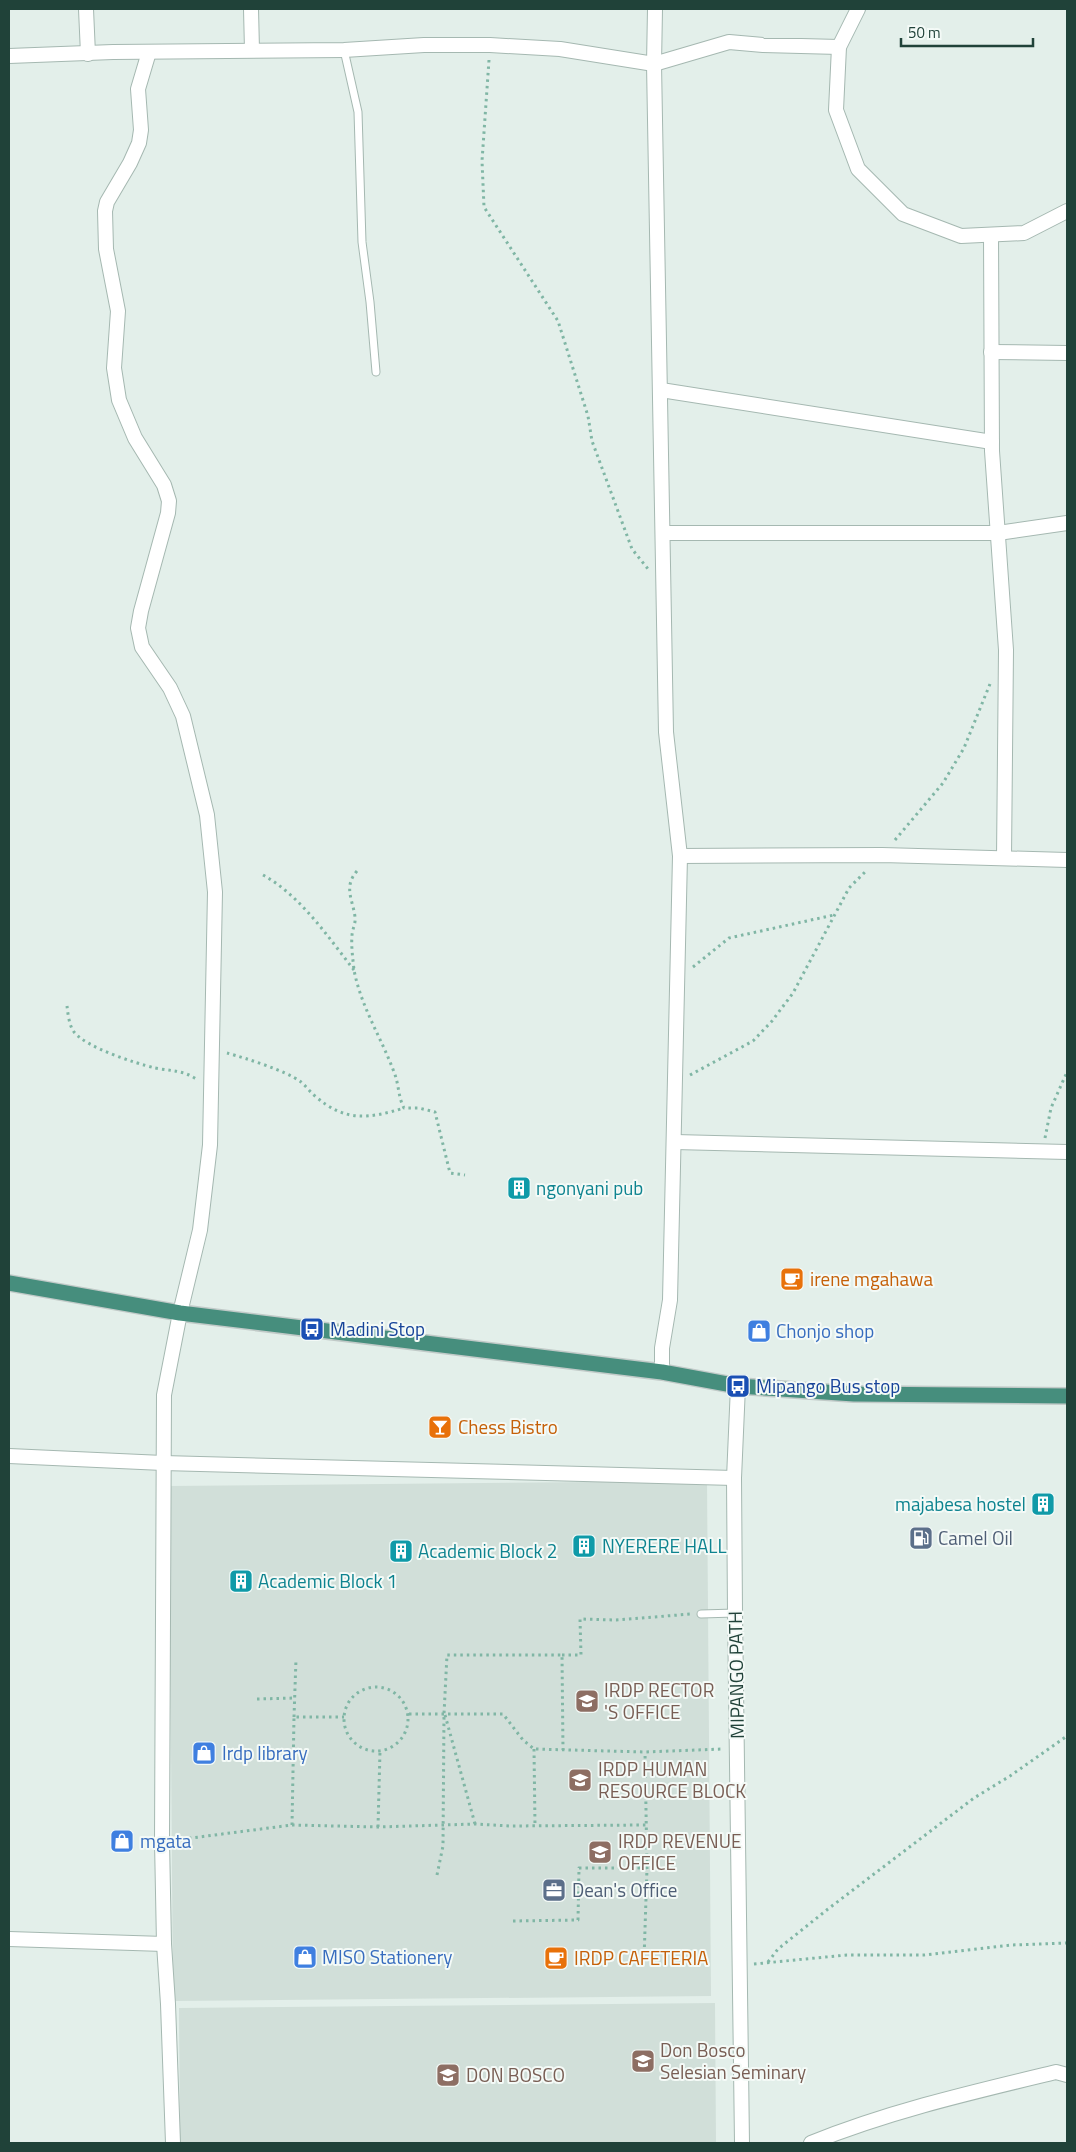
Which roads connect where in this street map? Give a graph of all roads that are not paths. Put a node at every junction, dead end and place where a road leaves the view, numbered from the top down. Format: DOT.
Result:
graph roads {
  1 [pos="86,9"];
  2 [pos="251,9"];
  3 [pos="655,9"];
  4 [pos="858,9"];
  5 [pos="839,47"];
  6 [pos="252,50"];
  7 [pos="344,50"];
  8 [pos="149,52"];
  9 [pos="88,54"];
  10 [pos="9,56"];
  11 [pos="654,64"];
  12 [pos="1067,211"];
  13 [pos="991,235"];
  14 [pos="991,352"];
  15 [pos="1067,353"];
  16 [pos="376,372"];
  17 [pos="661,390"];
  18 [pos="992,442"];
  19 [pos="1067,524"];
  20 [pos="663,533"];
  21 [pos="998,533"];
  22 [pos="680,856"];
  23 [pos="1004,858"];
  24 [pos="1067,860"];
  25 [pos="675,1142"];
  26 [pos="1067,1152"];
  27 [pos="9,1283"];
  28 [pos="180,1313"];
  29 [pos="662,1372"];
  30 [pos="738,1386"];
  31 [pos="1067,1396"];
  32 [pos="9,1456"];
  33 [pos="163,1463"];
  34 [pos="734,1478"];
  35 [pos="735,1613"];
  36 [pos="701,1614"];
  37 [pos="9,1939"];
  38 [pos="164,1944"];
  39 [pos="1067,2075"];
  40 [pos="173,2143"];
  41 [pos="742,2143"];
  42 [pos="811,2143"];
  1 -- 9 [label="street"];
  2 -- 6 [label="street"];
  3 -- 11 [label="street"];
  4 -- 5 [label="street"];
  5 -- 11 [label="street"];
  5 -- 13 [label="street"];
  6 -- 7 [label="street"];
  6 -- 8 [label="street"];
  7 -- 11 [label="street"];
  7 -- 16 [label="lane"];
  8 -- 9 [label="street"];
  8 -- 28 [label="street"];
  9 -- 10 [label="street"];
  11 -- 17 [label="street"];
  12 -- 13 [label="street"];
  13 -- 14 [label="street"];
  14 -- 15 [label="street"];
  14 -- 18 [label="street"];
  17 -- 18 [label="street"];
  17 -- 20 [label="street"];
  18 -- 21 [label="street"];
  19 -- 21 [label="street"];
  20 -- 21 [label="street"];
  20 -- 22 [label="street"];
  21 -- 23 [label="street"];
  22 -- 23 [label="street"];
  22 -- 25 [label="street"];
  23 -- 24 [label="street"];
  25 -- 26 [label="street"];
  25 -- 29 [label="street"];
  27 -- 28 [label="highway"];
  28 -- 29 [label="highway"];
  28 -- 33 [label="street"];
  29 -- 30 [label="highway"];
  30 -- 31 [label="highway"];
  30 -- 34 [label="street, MIPANGO PATH"];
  32 -- 33 [label="street"];
  33 -- 34 [label="street"];
  33 -- 38 [label="street"];
  34 -- 35 [label="street, MIPANGO PATH"];
  35 -- 36 [label="lane"];
  35 -- 41 [label="street, MIPANGO PATH"];
  37 -- 38 [label="street"];
  38 -- 40 [label="street"];
  39 -- 42 [label="street"];
}
